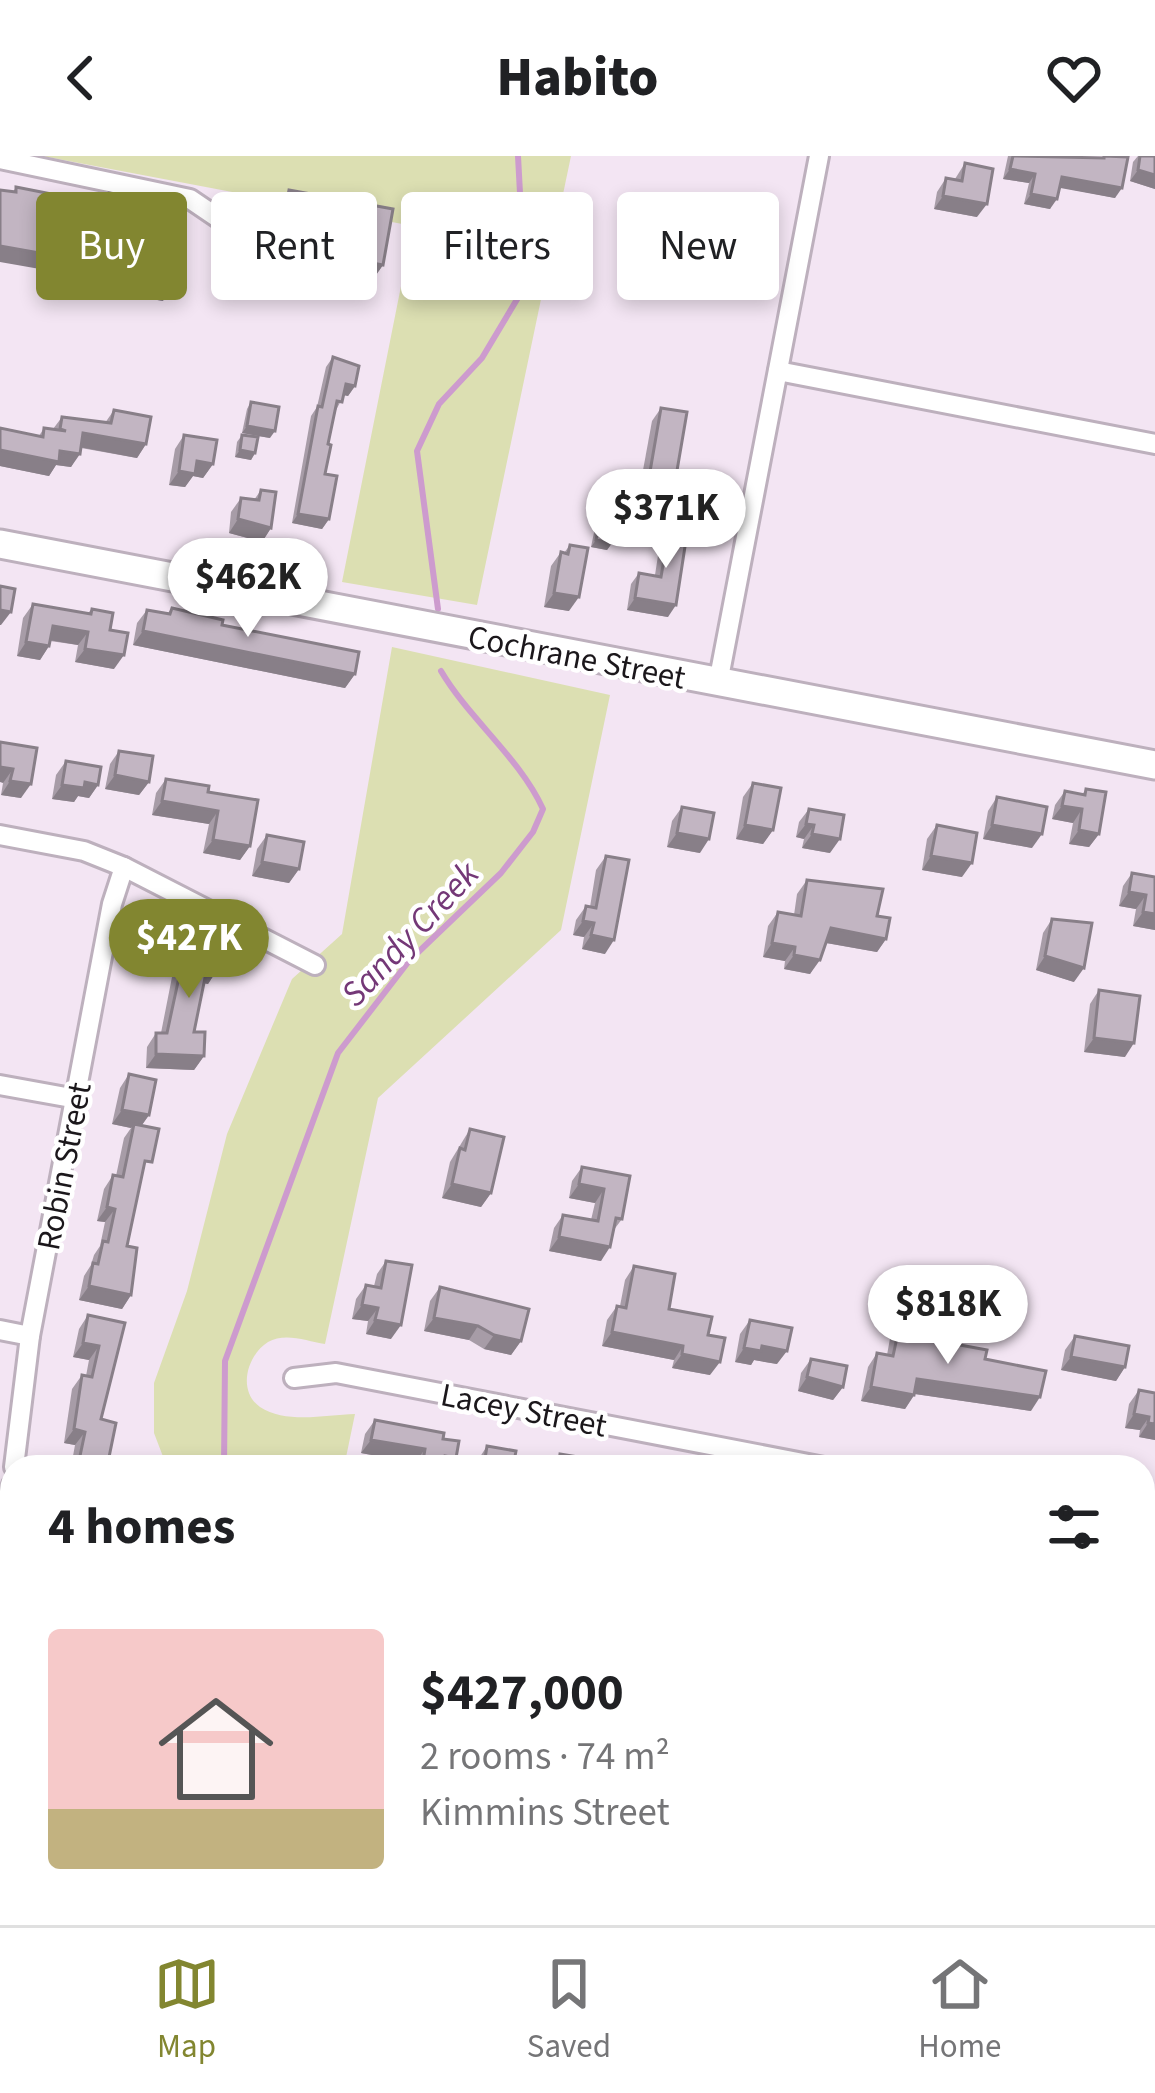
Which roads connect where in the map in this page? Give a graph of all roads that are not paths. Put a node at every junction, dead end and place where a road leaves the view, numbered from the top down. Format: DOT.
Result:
graph roads {
  1 [pos="819,156"];
  2 [pos="0,160"];
  3 [pos="211,213"];
  4 [pos="778,371"];
  5 [pos="1155,444"];
  6 [pos="0,544"];
  7 [pos="718,683"];
  8 [pos="1155,765"];
  9 [pos="0,835"];
  10 [pos="124,867"];
  11 [pos="314,965"];
  12 [pos="0,1084"];
  13 [pos="77,1099"];
  14 [pos="0,1330"];
  15 [pos="30,1336"];
  16 [pos="294,1378"];
  17 [pos="15,1455"];
  18 [pos="762,1455"];
  1 -- 4 [label="street"];
  2 -- 3 [label="street"];
  4 -- 5 [label="street"];
  4 -- 7 [label="street"];
  6 -- 7 [label="street, Cochrane Street"];
  7 -- 8 [label="street, Cochrane Street"];
  9 -- 10 [label="street"];
  10 -- 11 [label="street"];
  10 -- 13 [label="street, Robin Street"];
  12 -- 13 [label="street"];
  13 -- 15 [label="street, Robin Street"];
  14 -- 15 [label="street"];
  15 -- 17 [label="street, Robin Street"];
  16 -- 18 [label="street, Lacey Street"];
}
